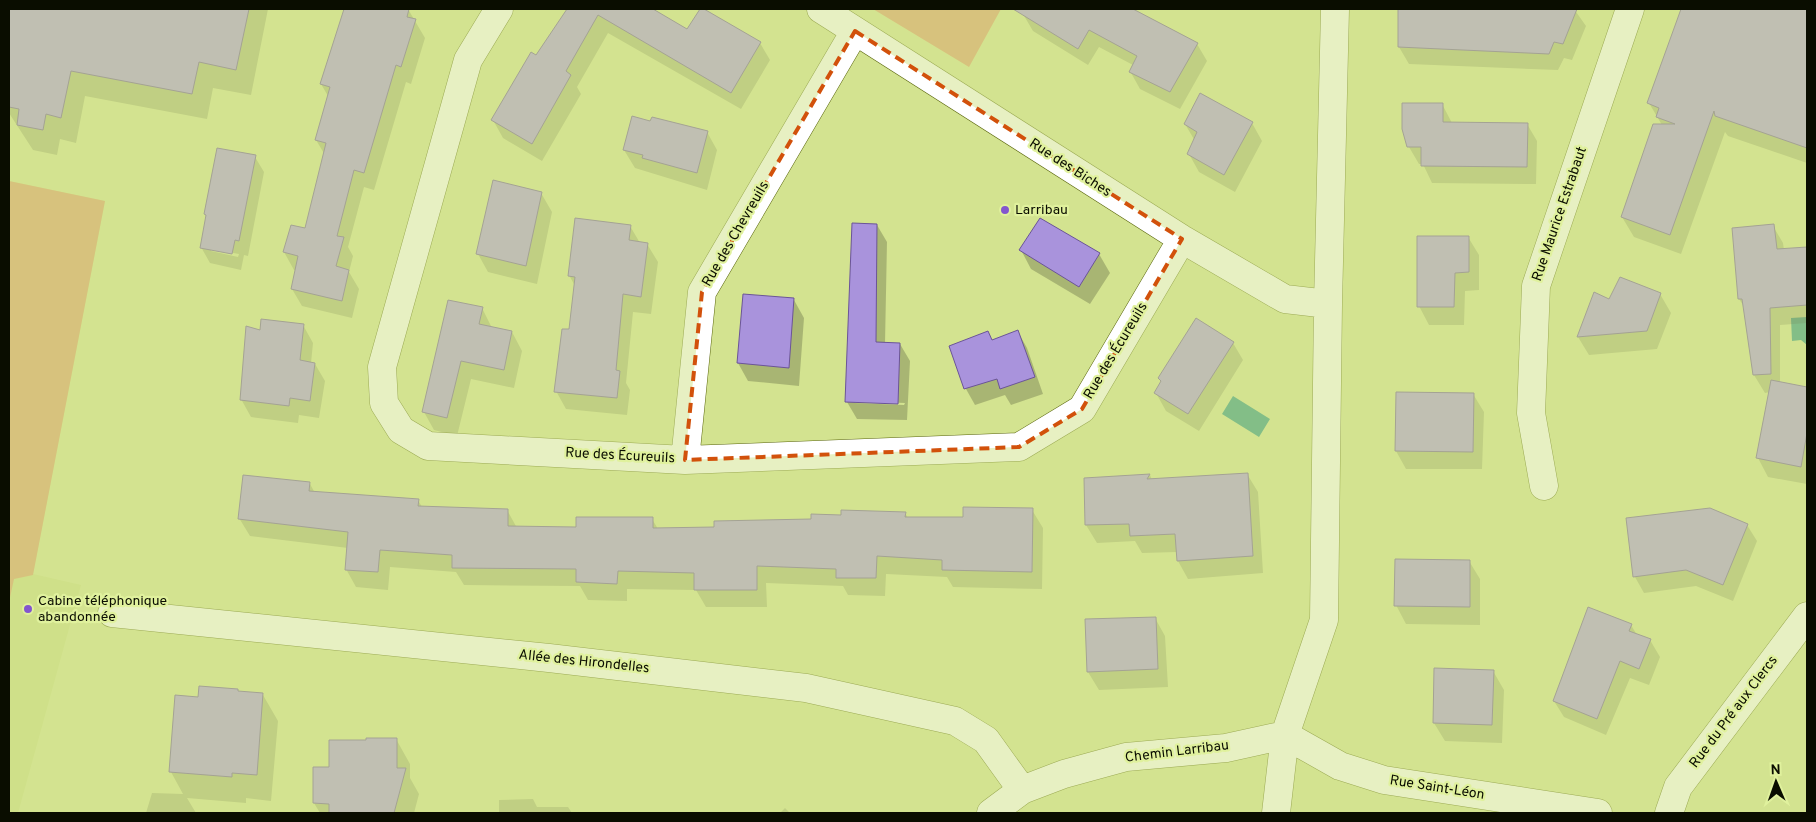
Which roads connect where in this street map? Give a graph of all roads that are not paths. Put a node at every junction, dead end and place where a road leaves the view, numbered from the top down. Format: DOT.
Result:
graph roads {
  1 [pos="499,9"];
  2 [pos="821,9"];
  3 [pos="1335,9"];
  4 [pos="1630,9"];
  5 [pos="855,30"];
  6 [pos="1182,239"];
  7 [pos="1328,304"];
  8 [pos="686,460"];
  9 [pos="1544,486"];
  10 [pos="112,613"];
  11 [pos="1807,616"];
  12 [pos="1285,735"];
  13 [pos="1022,790"];
  14 [pos="992,813"];
  15 [pos="1276,813"];
  16 [pos="1598,813"];
  17 [pos="1669,813"];
  1 -- 8 [label="street, Rue des Écureuils"];
  2 -- 5 [label="street, Rue des Biches"];
  3 -- 7 [label="street"];
  4 -- 9 [label="street, Rue Maurice Estrabaut"];
  5 -- 6 [label="street, Rue des Biches"];
  5 -- 8 [label="street, Rue des Chevreuils"];
  6 -- 7 [label="street, Rue des Biches"];
  6 -- 8 [label="street, Rue des Écureuils"];
  7 -- 12 [label="street"];
  10 -- 13 [label="street, Allée des Hirondelles"];
  11 -- 17 [label="street, Rue du Pré aux Clercs"];
  12 -- 13 [label="street, Chemin Larribau"];
  12 -- 15 [label="street"];
  12 -- 16 [label="street, Rue Saint-Léon"];
  13 -- 14 [label="street, Chemin Larribau"];
}
